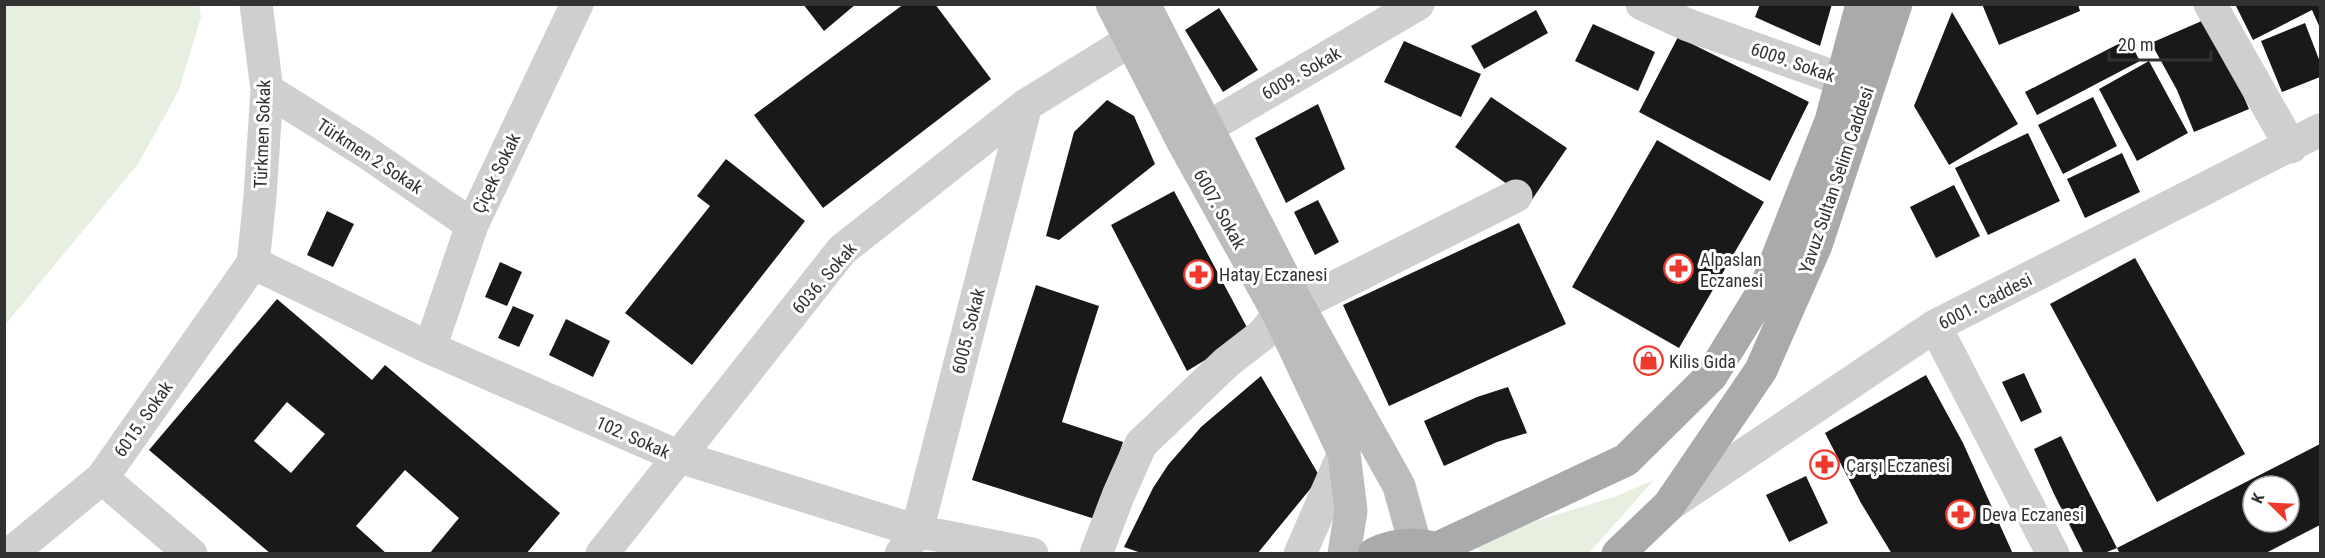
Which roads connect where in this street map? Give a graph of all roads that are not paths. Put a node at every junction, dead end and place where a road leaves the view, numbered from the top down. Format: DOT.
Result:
graph roads {
  1 [pos="256,4"];
  2 [pos="577,4"];
  3 [pos="1112,4"];
  4 [pos="1144,4"];
  5 [pos="1418,4"];
  6 [pos="1642,4"];
  7 [pos="1863,4"];
  8 [pos="1896,4"];
  9 [pos="2210,4"];
  10 [pos="1131,40"];
  11 [pos="1843,80"];
  12 [pos="267,90"];
  13 [pos="1026,105"];
  14 [pos="2320,130"];
  15 [pos="1195,135"];
  16 [pos="2291,147"];
  17 [pos="1516,196"];
  18 [pos="472,225"];
  19 [pos="253,263"];
  20 [pos="1289,310"];
  21 [pos="1935,326"];
  22 [pos="430,348"];
  23 [pos="1344,453"];
  24 [pos="680,457"];
  25 [pos="102,478"];
  26 [pos="1669,505"];
  27 [pos="909,542"];
  28 [pos="1434,549"];
  29 [pos="10,554"];
  30 [pos="191,554"];
  31 [pos="602,554"];
  32 [pos="1032,554"];
  33 [pos="1096,554"];
  34 [pos="1300,554"];
  35 [pos="1344,554"];
  36 [pos="1374,554"];
  37 [pos="1618,554"];
  38 [pos="2053,554"];
  1 -- 12 [label="street, Türkmen Sokak"];
  2 -- 18 [label="street, Çiçek Sokak"];
  3 -- 10 [label="street, 6007. Sokak"];
  4 -- 15 [label="street, 6007. Sokak"];
  5 -- 15 [label="street, 6009. Sokak"];
  6 -- 11 [label="street, 6009. Sokak"];
  7 -- 11 [label="main road, Yavuz Sultan Selim Caddesi"];
  8 -- 26 [label="main road, Yavuz Sultan Selim Caddesi"];
  9 -- 16 [label="street"];
  10 -- 13 [label="street, 6036. Sokak"];
  10 -- 15 [label="street, 6007. Sokak"];
  11 -- 28 [label="main road, Yavuz Sultan Selim Caddesi"];
  12 -- 18 [label="street, Türkmen 2 Sokak"];
  12 -- 19 [label="street, Türkmen Sokak"];
  13 -- 24 [label="street, 6036. Sokak"];
  13 -- 27 [label="street, 6005. Sokak"];
  14 -- 16 [label="street, 6001. Caddesi"];
  15 -- 20 [label="street, 6007. Sokak"];
  16 -- 21 [label="street, 6001. Caddesi"];
  17 -- 20 [label="street"];
  18 -- 22 [label="street, Çiçek Sokak"];
  19 -- 22 [label="street, 102. Sokak"];
  19 -- 25 [label="street, 6015. Sokak"];
  20 -- 23 [label="street, 6007. Sokak"];
  20 -- 28 [label="street, 6007. Sokak"];
  20 -- 33 [label="street"];
  21 -- 26 [label="street, 6001. Caddesi"];
  21 -- 38 [label="street"];
  22 -- 24 [label="street, 102. Sokak"];
  23 -- 34 [label="street"];
  23 -- 35 [label="street, 6007. Sokak"];
  24 -- 27 [label="street, 102. Sokak"];
  24 -- 31 [label="street, 6036. Sokak"];
  25 -- 29 [label="street, 6015. Sokak"];
  25 -- 30 [label="street"];
  26 -- 37 [label="main road, Yavuz Sultan Selim Caddesi"];
  27 -- 32 [label="street, 102. Sokak"];
  28 -- 36 [label="main road, Yavuz Sultan Selim Caddesi"];
}
